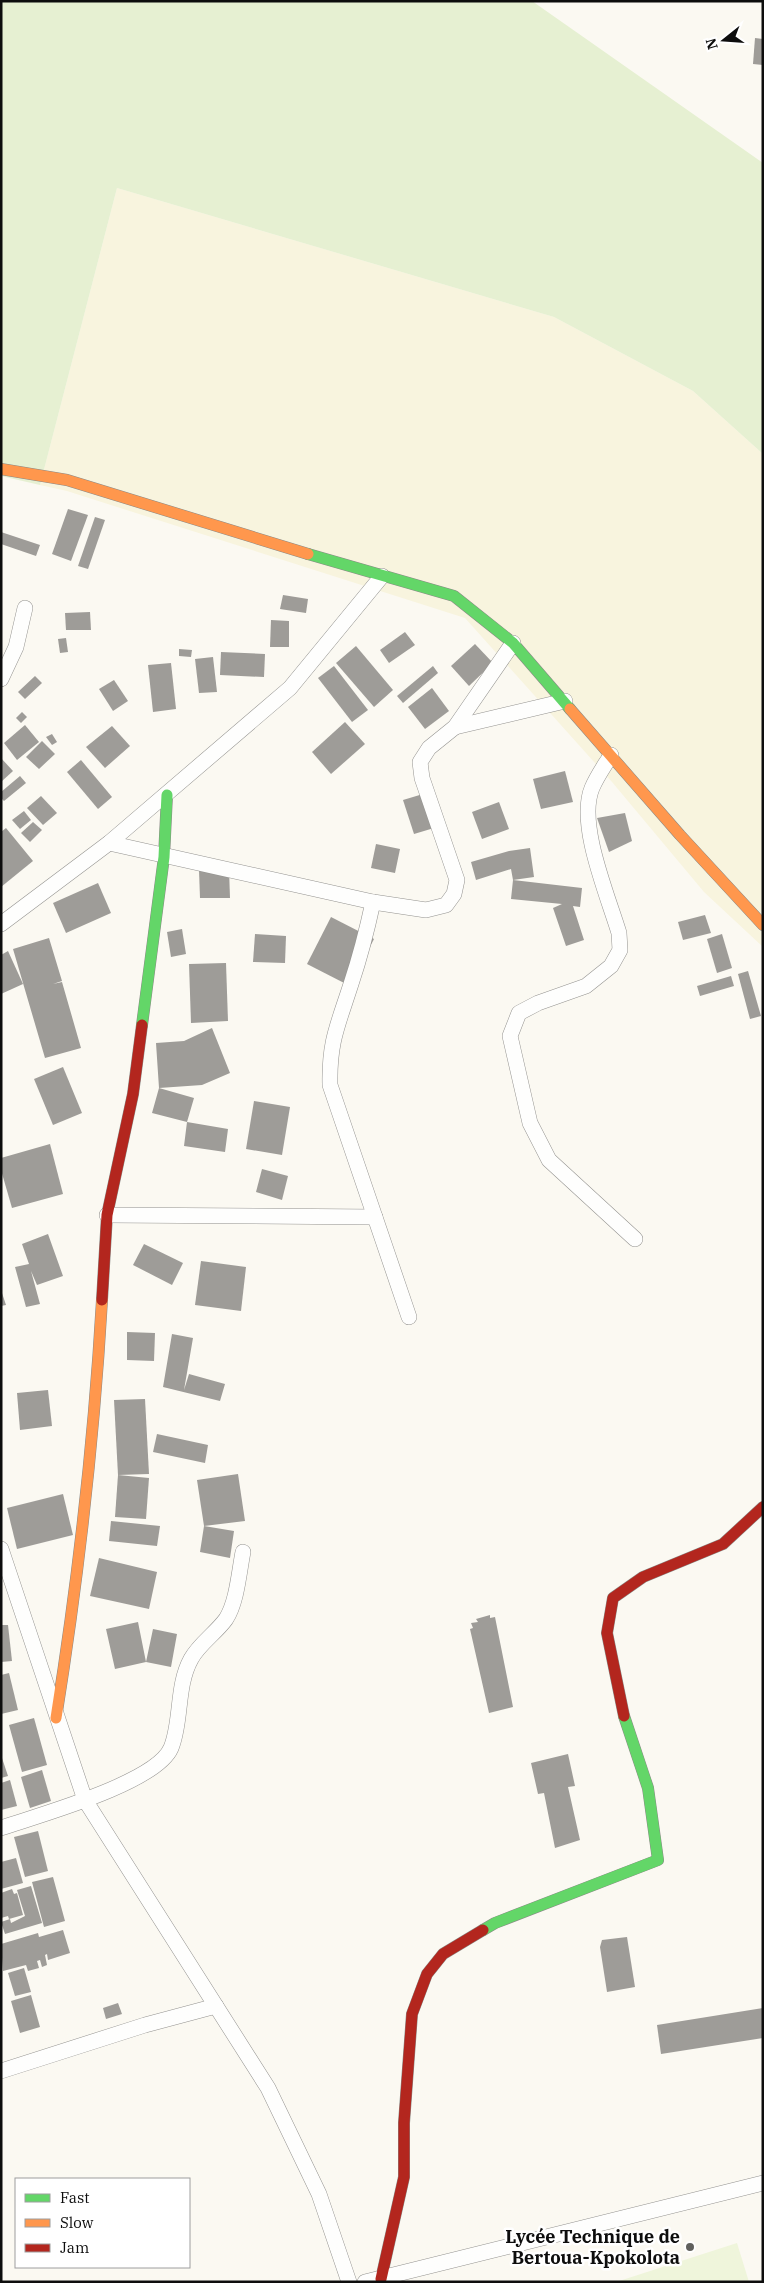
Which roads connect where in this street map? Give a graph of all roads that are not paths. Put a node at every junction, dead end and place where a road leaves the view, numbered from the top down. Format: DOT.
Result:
graph roads {
  1 [pos="1,469"];
  2 [pos="382,576"];
  3 [pos="25,608"];
  4 [pos="513,643"];
  5 [pos="1,679"];
  6 [pos="565,701"];
  7 [pos="456,727"];
  8 [pos="611,754"];
  9 [pos="167,795"];
  10 [pos="109,843"];
  11 [pos="164,857"];
  12 [pos="373,902"];
  13 [pos="1,924"];
  14 [pos="763,925"];
  15 [pos="107,1215"];
  16 [pos="375,1217"];
  17 [pos="635,1239"];
  18 [pos="409,1317"];
  19 [pos="763,1507"];
  20 [pos="1,1549"];
  21 [pos="242,1552"];
  22 [pos="9,1598"];
  23 [pos="56,1718"];
  24 [pos="84,1800"];
  25 [pos="1,1828"];
  26 [pos="216,2006"];
  27 [pos="1,2071"];
  28 [pos="763,2183"];
  29 [pos="381,2279"];
  30 [pos="349,2282"];
  31 [pos="365,2282"];
  1 -- 2 [label="street"];
  2 -- 4 [label="street"];
  2 -- 9 [label="street"];
  3 -- 5 [label="street"];
  4 -- 6 [label="street"];
  4 -- 7 [label="street"];
  6 -- 7 [label="street"];
  6 -- 8 [label="street"];
  7 -- 12 [label="street"];
  8 -- 14 [label="street"];
  8 -- 17 [label="street"];
  9 -- 10 [label="street"];
  9 -- 11 [label="street"];
  10 -- 11 [label="street"];
  10 -- 13 [label="street"];
  11 -- 12 [label="street"];
  11 -- 15 [label="street"];
  12 -- 16 [label="street"];
  15 -- 16 [label="street"];
  15 -- 23 [label="street"];
  16 -- 18 [label="street"];
  19 -- 29 [label="street"];
  20 -- 22 [label="street"];
  21 -- 24 [label="street"];
  22 -- 23 [label="street"];
  23 -- 24 [label="street"];
  24 -- 25 [label="street"];
  24 -- 26 [label="street"];
  26 -- 27 [label="street"];
  26 -- 30 [label="street"];
  28 -- 29 [label="street"];
  29 -- 31 [label="street"];
}
